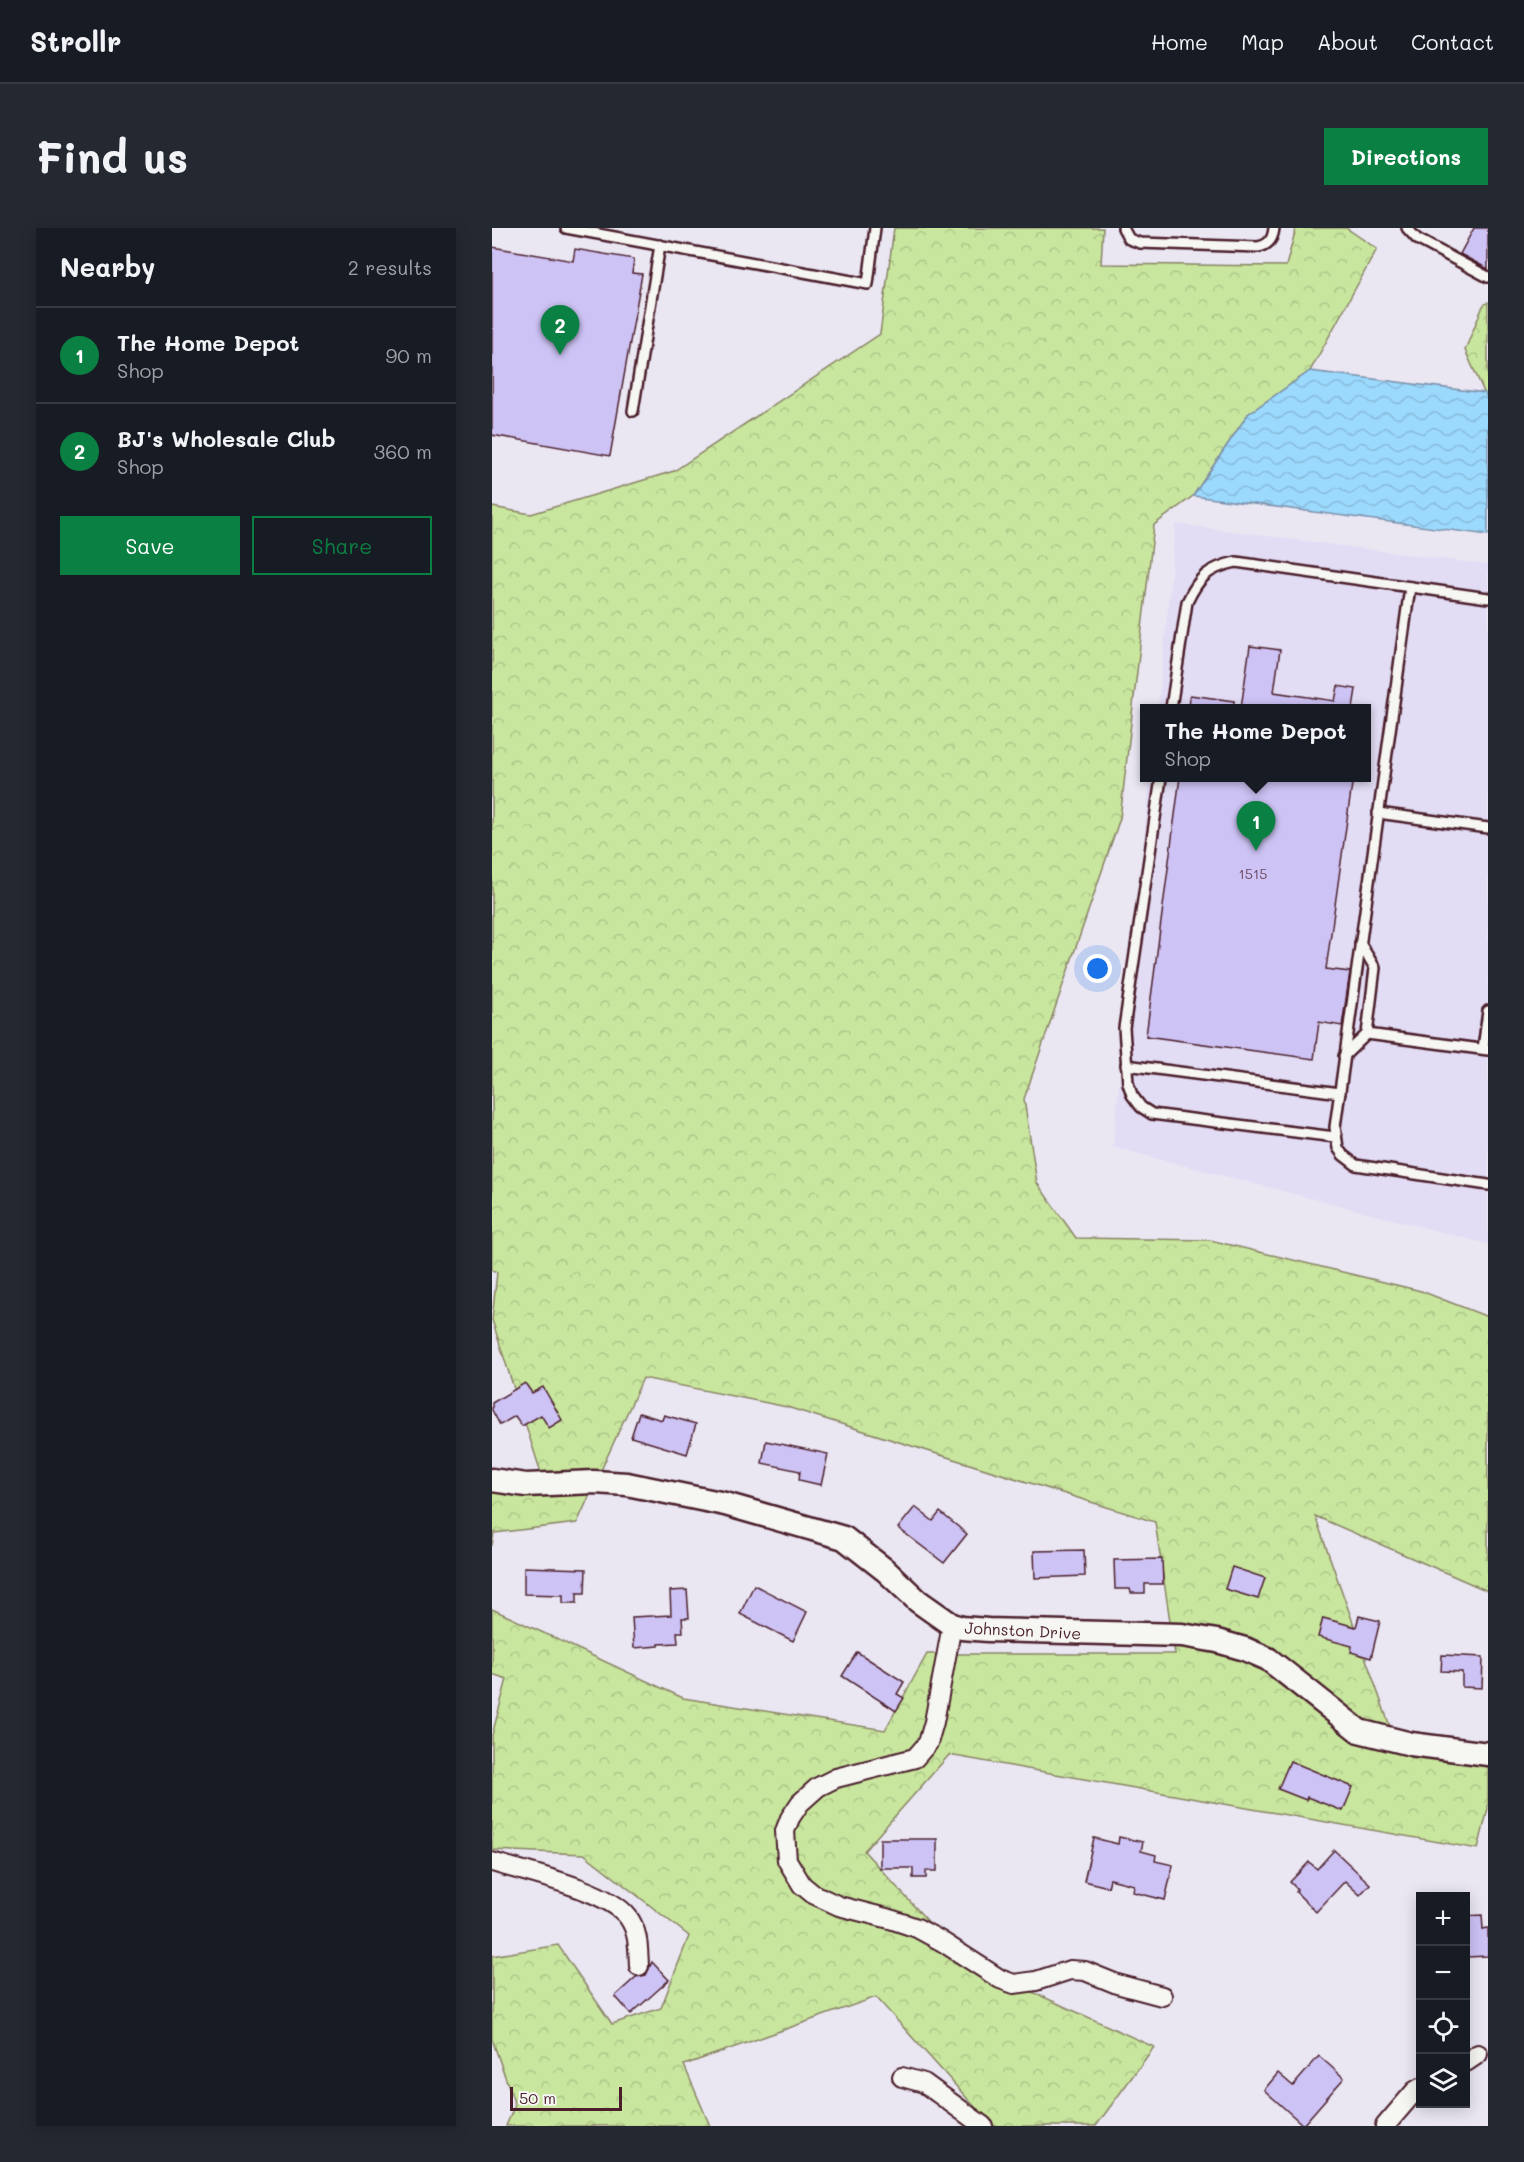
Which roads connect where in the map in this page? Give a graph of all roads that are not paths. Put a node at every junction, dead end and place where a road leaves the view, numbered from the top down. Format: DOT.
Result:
graph roads {
  1 [pos="566,228"];
  2 [pos="875,228"];
  3 [pos="1122,228"];
  4 [pos="1274,228"];
  5 [pos="1407,228"];
  6 [pos="660,245"];
  7 [pos="1488,277"];
  8 [pos="633,411"];
  9 [pos="1410,587"];
  10 [pos="1488,598"];
  11 [pos="1173,704"];
  12 [pos="1160,782"];
  13 [pos="1378,813"];
  14 [pos="1488,828"];
  15 [pos="1360,943"];
  16 [pos="1488,1011"];
  17 [pos="1367,1034"];
  18 [pos="1485,1050"];
  19 [pos="1344,1056"];
  20 [pos="1126,1065"];
  21 [pos="1340,1093"];
  22 [pos="1335,1137"];
  23 [pos="1488,1185"];
  24 [pos="492,1480"];
  25 [pos="952,1625"];
  26 [pos="1488,1754"];
  27 [pos="492,1862"];
  28 [pos="639,1966"];
  29 [pos="1162,1996"];
  30 [pos="902,2078"];
  31 [pos="1416,2090"];
  32 [pos="983,2126"];
  33 [pos="1385,2126"];
  1 -- 6 [label="lane"];
  2 -- 6 [label="lane"];
  3 -- 4 [label="lane"];
  5 -- 7 [label="lane"];
  6 -- 8 [label="lane"];
  9 -- 10 [label="lane"];
  9 -- 11 [label="lane"];
  9 -- 13 [label="lane"];
  12 -- 20 [label="lane"];
  13 -- 14 [label="lane"];
  13 -- 15 [label="lane"];
  15 -- 17 [label="lane"];
  15 -- 19 [label="lane"];
  16 -- 18 [label="lane"];
  17 -- 18 [label="lane"];
  17 -- 19 [label="lane"];
  19 -- 21 [label="lane"];
  20 -- 21 [label="lane"];
  20 -- 22 [label="lane"];
  21 -- 22 [label="lane"];
  22 -- 23 [label="lane"];
  24 -- 25 [label="street, Johnston Drive"];
  25 -- 26 [label="street, Johnston Drive"];
  25 -- 29 [label="street"];
  27 -- 28 [label="street"];
  30 -- 32 [label="street"];
  31 -- 33 [label="street"];
}
